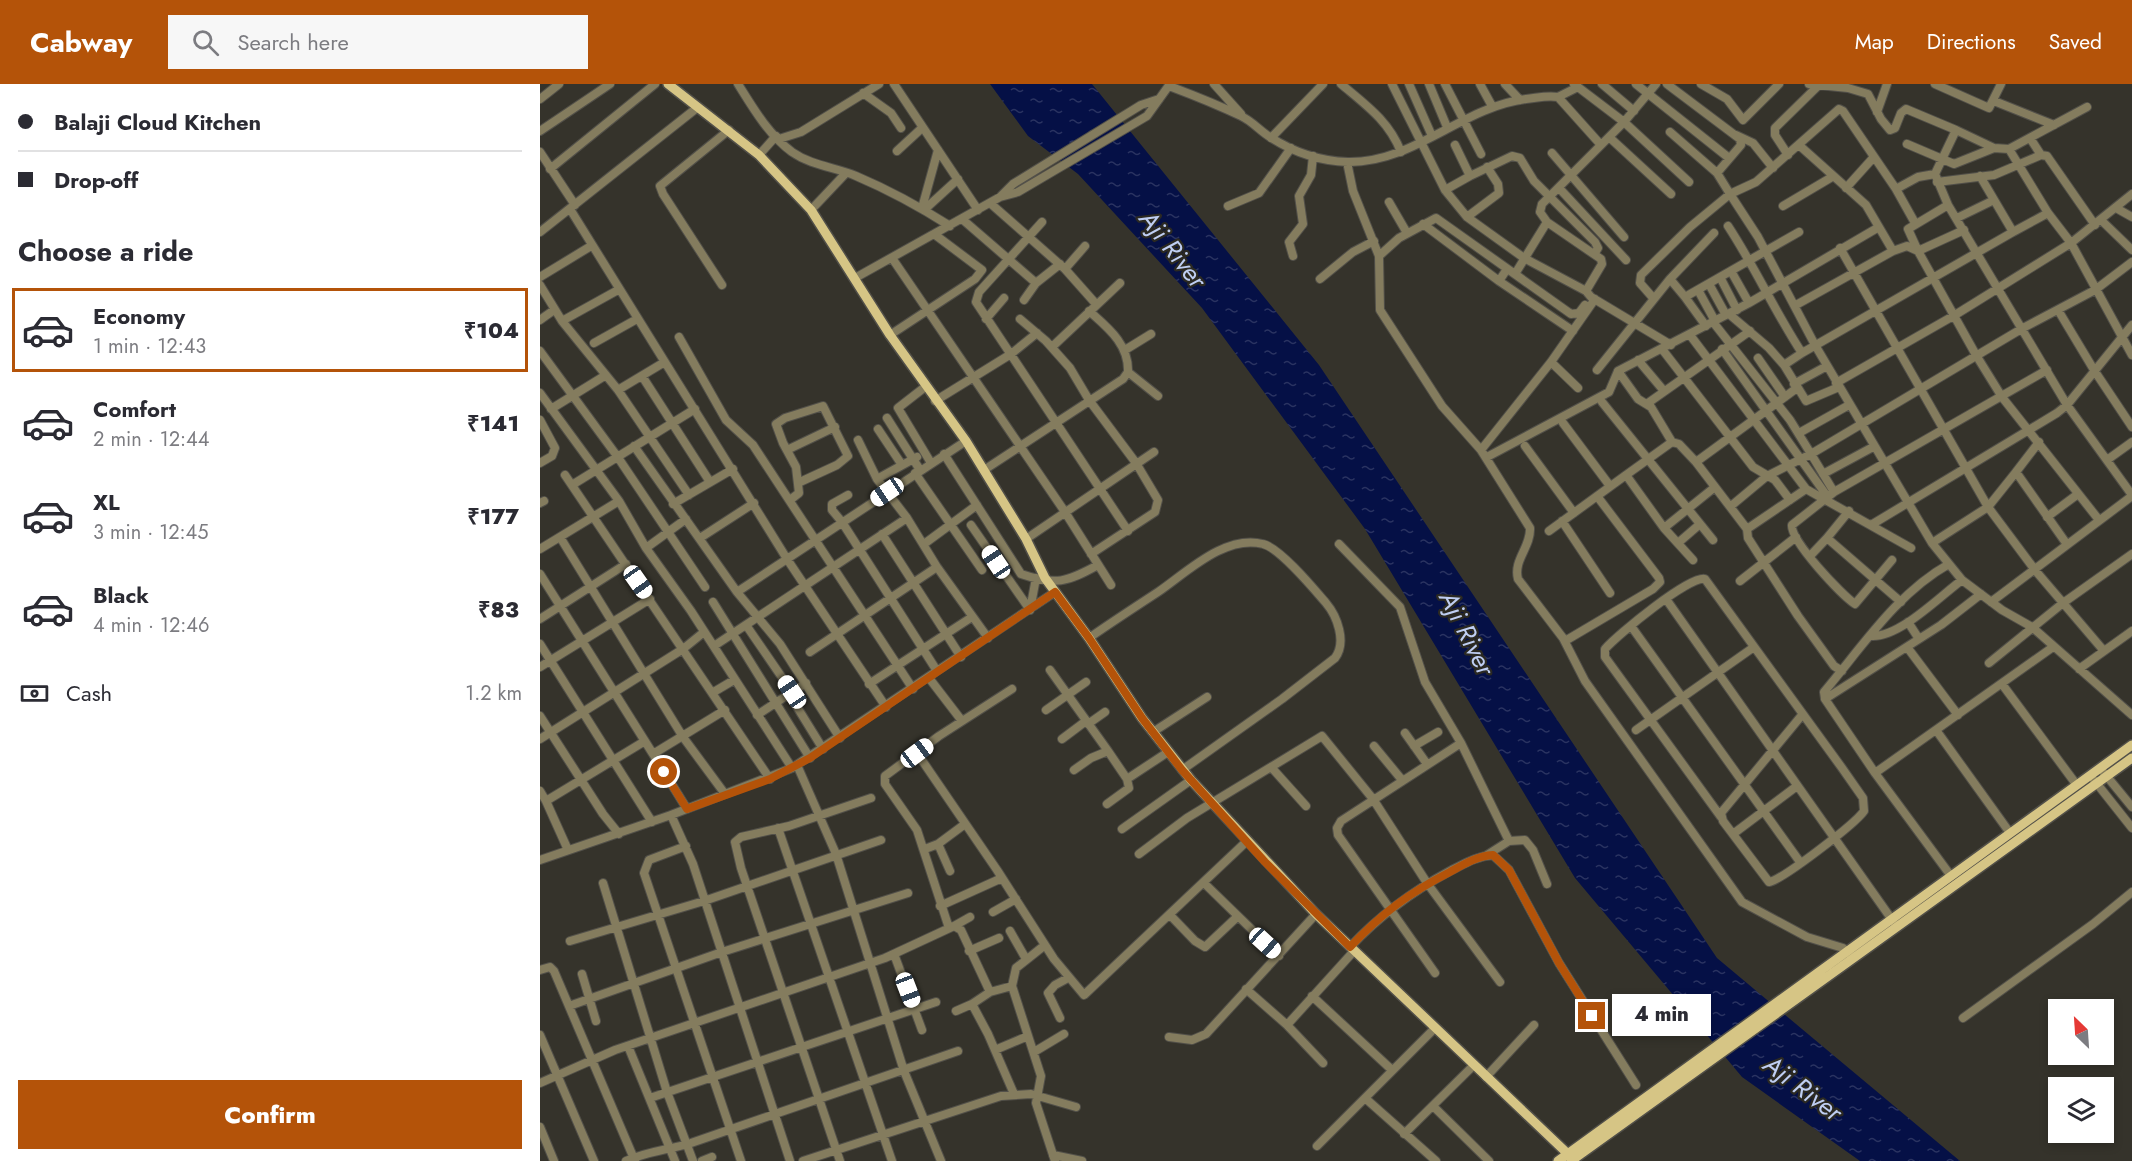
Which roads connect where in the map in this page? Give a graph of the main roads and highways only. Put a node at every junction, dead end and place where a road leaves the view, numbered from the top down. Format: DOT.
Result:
graph roads {
  1 [pos="669,84"];
  2 [pos="2132,745"];
  3 [pos="2132,758"];
  4 [pos="2103,772"];
  5 [pos="1961,868"];
  6 [pos="1967,877"];
  7 [pos="1851,955"];
  8 [pos="1572,1159"];
  9 [pos="1558,1161"];
  1 -- 8 [label="main road"];
  2 -- 4 [label="main road"];
  3 -- 4 [label="main road"];
  4 -- 5 [label="main road"];
  4 -- 6 [label="main road"];
  5 -- 6 [label="main road"];
  5 -- 7 [label="main road"];
  6 -- 7 [label="main road"];
  7 -- 8 [label="main road"];
  8 -- 9 [label="main road"];
}
